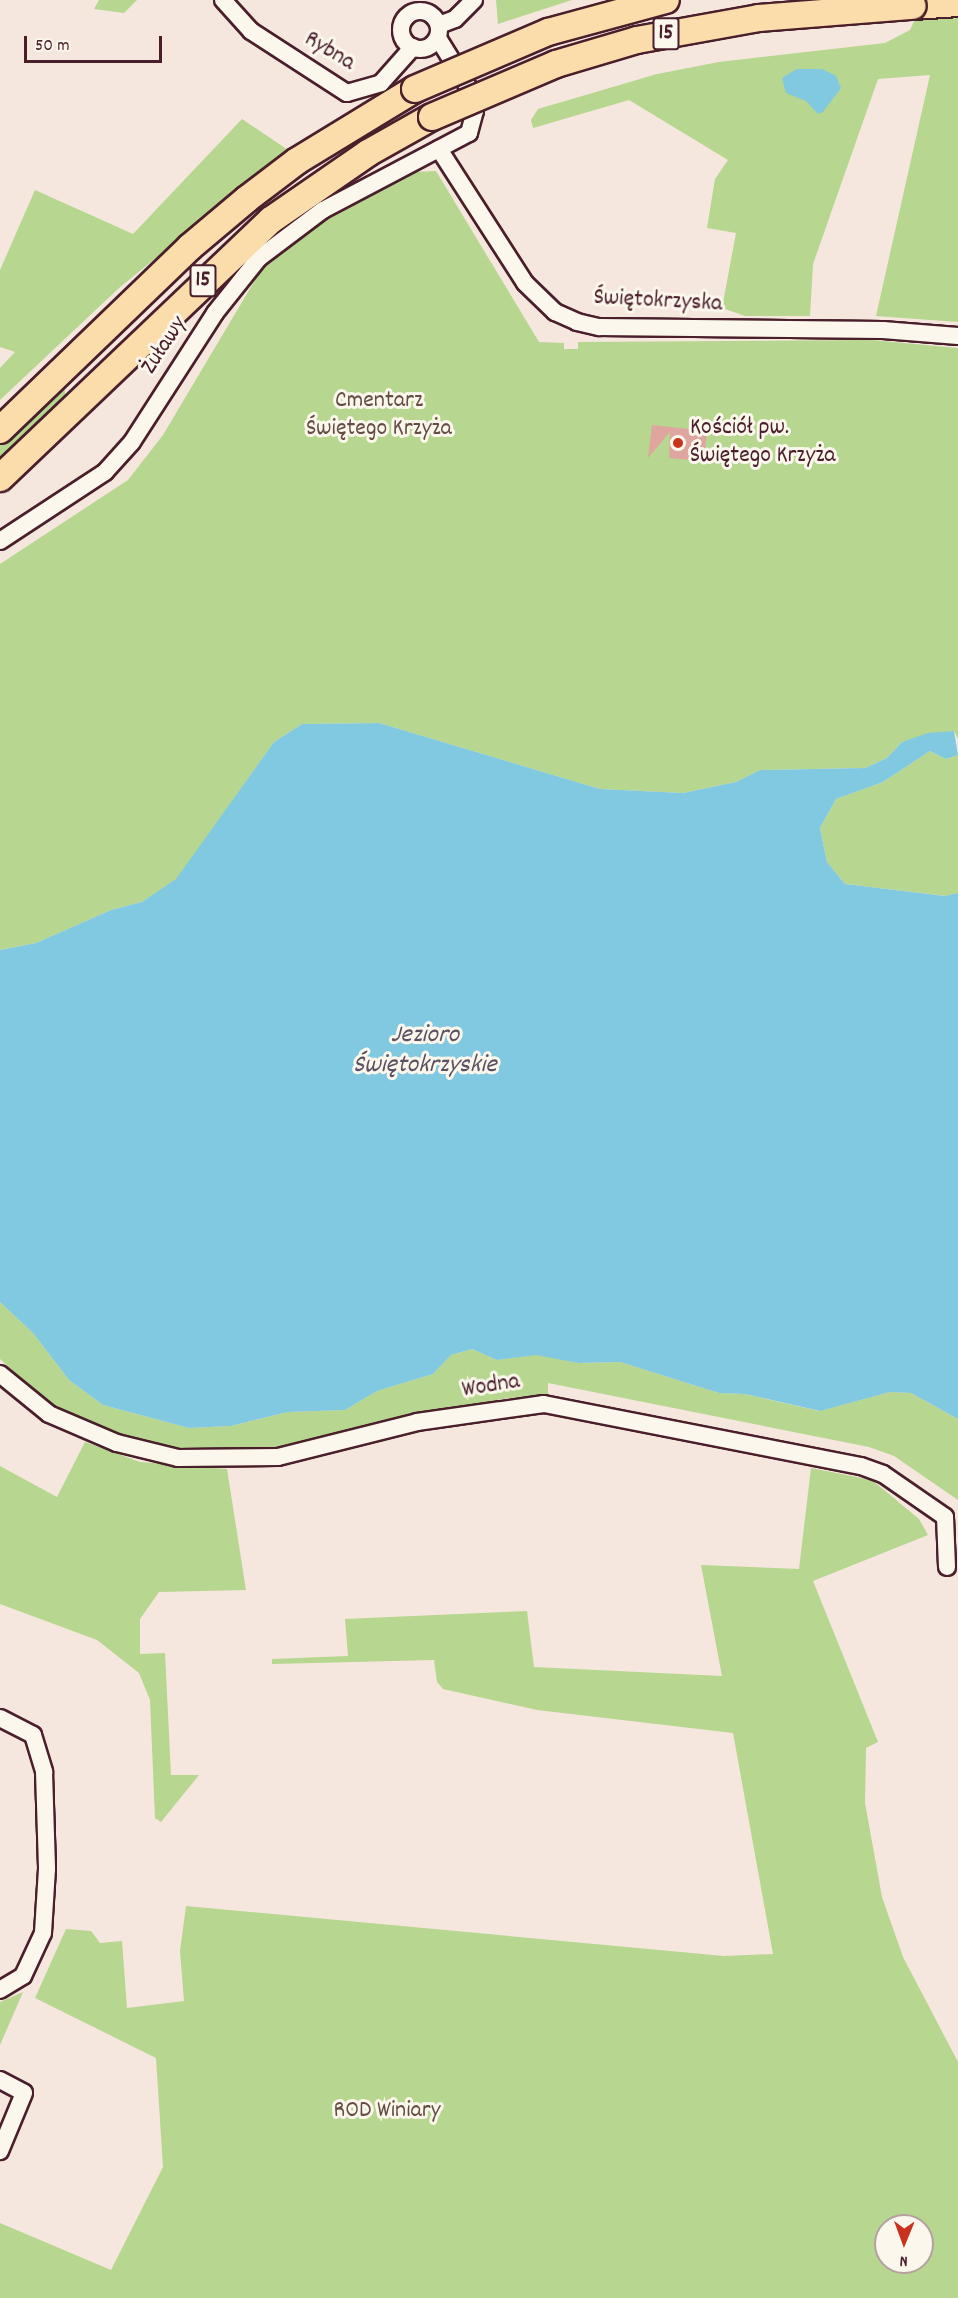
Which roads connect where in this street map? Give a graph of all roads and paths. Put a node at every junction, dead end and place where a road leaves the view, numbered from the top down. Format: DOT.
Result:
graph roads {
  1 [pos="223,0"];
  2 [pos="474,0"];
  3 [pos="666,0"];
  4 [pos="958,3"];
  5 [pos="415,5"];
  6 [pos="438,31"];
  7 [pos="413,47"];
  8 [pos="439,149"];
  9 [pos="958,336"];
  10 [pos="0,430"];
  11 [pos="0,478"];
  12 [pos="0,541"];
  13 [pos="0,1374"];
  14 [pos="947,1567"];
  15 [pos="0,1718"];
  16 [pos="0,1990"];
  17 [pos="0,2080"];
  18 [pos="0,2151"];
  1 -- 7 [label="street, Rybna"];
  2 -- 6 [label="street"];
  3 -- 10 [label="main road, 15, bridge"];
  4 -- 11 [label="main road, 15, bridge"];
  5 -- 6 [label="street"];
  5 -- 7 [label="street"];
  6 -- 7 [label="street"];
  6 -- 8 [label="street"];
  8 -- 9 [label="street, Świętokrzyska"];
  8 -- 12 [label="street, Żuławy"];
  13 -- 14 [label="street, Wodna"];
  15 -- 16 [label="street"];
  17 -- 18 [label="street"];
}
